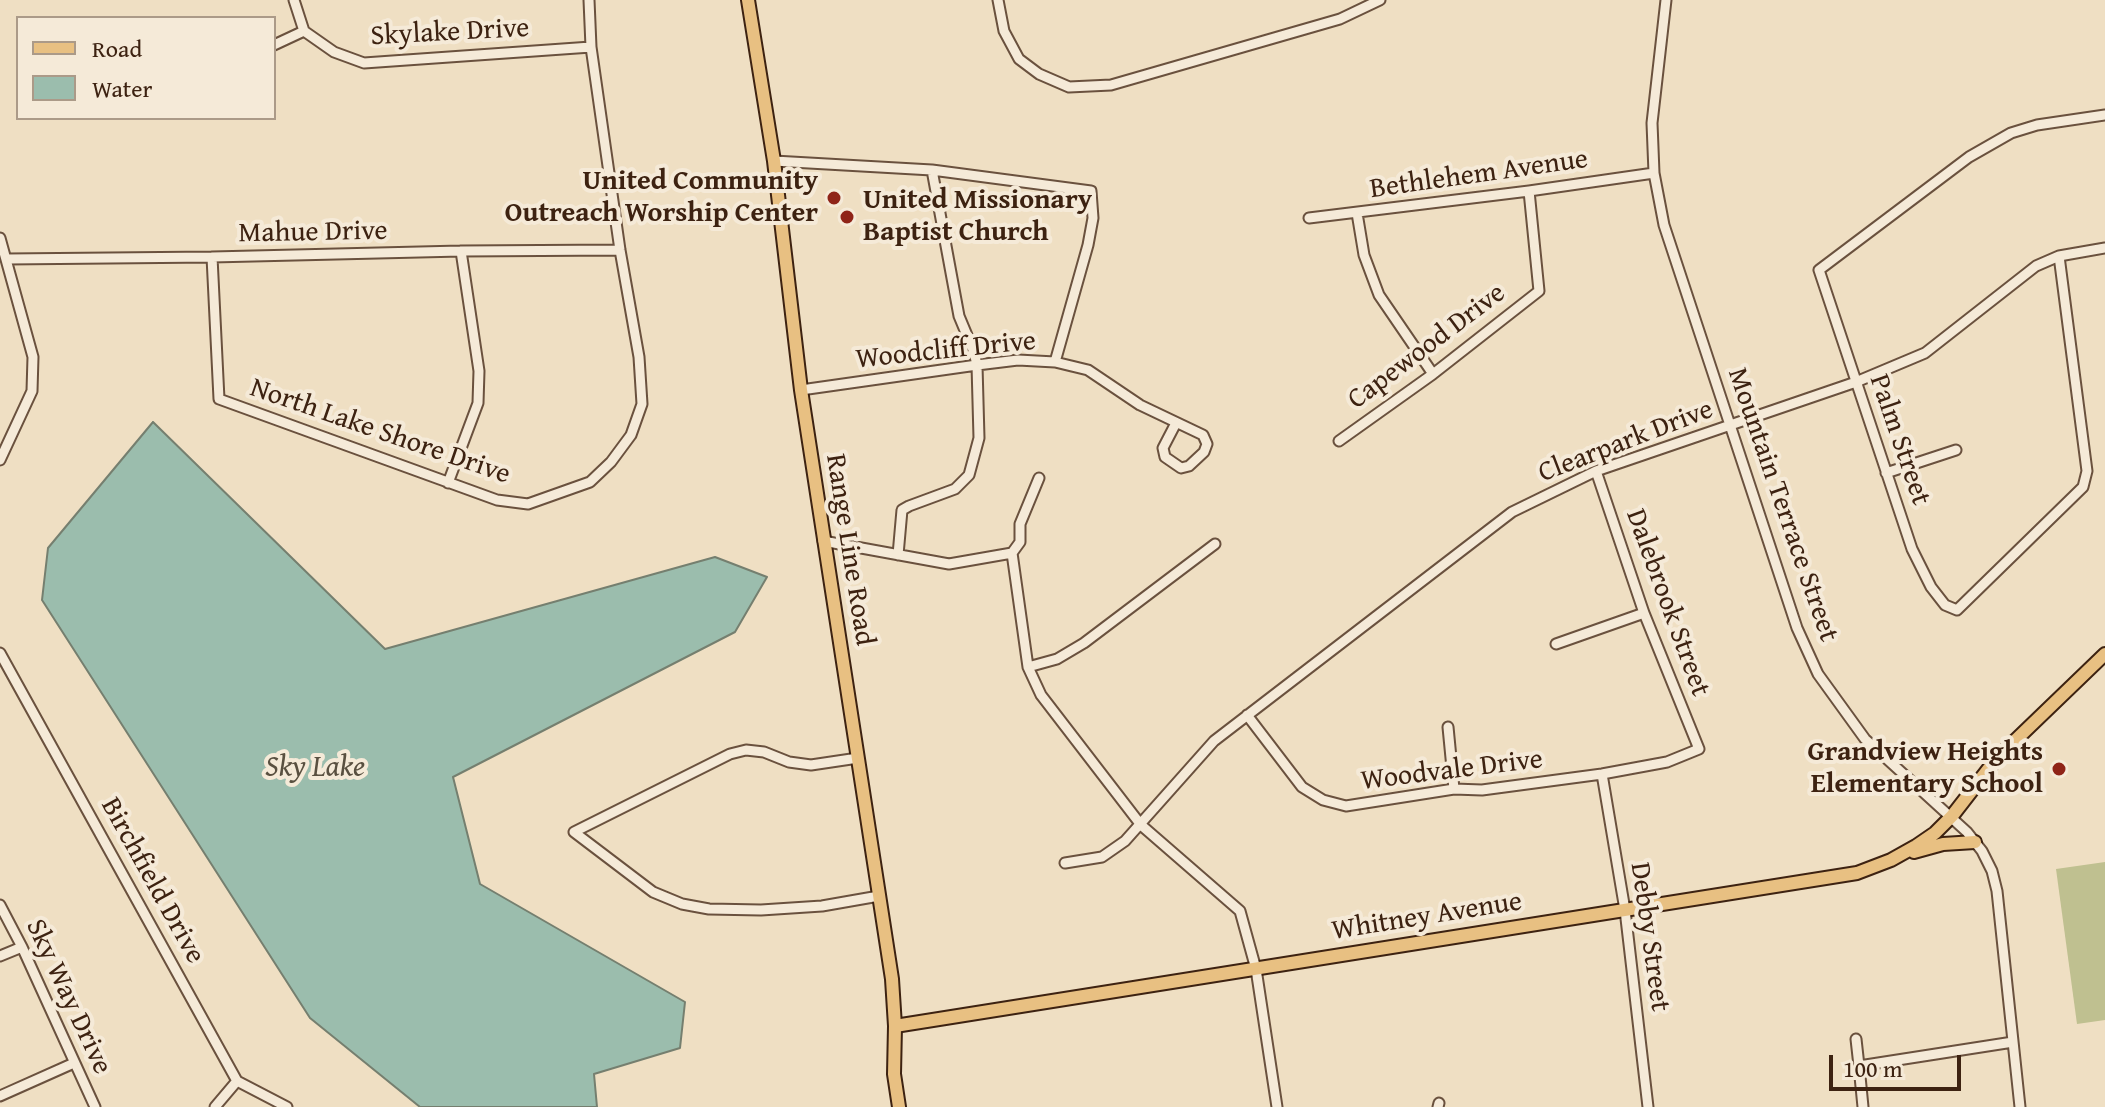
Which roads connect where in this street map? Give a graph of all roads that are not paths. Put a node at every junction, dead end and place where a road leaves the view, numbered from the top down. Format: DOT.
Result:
graph roads {
  1 [pos="294,0"];
  2 [pos="589,0"];
  3 [pos="748,0"];
  4 [pos="998,0"];
  5 [pos="1380,0"];
  6 [pos="1666,0"];
  7 [pos="304,31"];
  8 [pos="276,44"];
  9 [pos="591,47"];
  10 [pos="2105,115"];
  11 [pos="774,161"];
  12 [pos="932,170"];
  13 [pos="1654,173"];
  14 [pos="1529,191"];
  15 [pos="1357,213"];
  16 [pos="1309,218"];
  17 [pos="0,238"];
  18 [pos="2105,248"];
  19 [pos="620,250"];
  20 [pos="461,251"];
  21 [pos="2059,256"];
  22 [pos="212,257"];
  23 [pos="7,259"];
  24 [pos="1055,362"];
  25 [pos="977,365"];
  26 [pos="1433,374"];
  27 [pos="1856,382"];
  28 [pos="801,390"];
  29 [pos="1176,423"];
  30 [pos="1730,425"];
  31 [pos="1339,441"];
  32 [pos="1956,450"];
  33 [pos="0,460"];
  34 [pos="1596,471"];
  35 [pos="1886,473"];
  36 [pos="1039,478"];
  37 [pos="448,483"];
  38 [pos="823,541"];
  39 [pos="1215,544"];
  40 [pos="1012,553"];
  41 [pos="898,555"];
  42 [pos="1644,613"];
  43 [pos="1556,644"];
  44 [pos="0,653"];
  45 [pos="2105,654"];
  46 [pos="1028,667"];
  47 [pos="1247,715"];
  48 [pos="1448,727"];
  49 [pos="1699,749"];
  50 [pos="858,758"];
  51 [pos="1602,774"];
  52 [pos="1454,789"];
  53 [pos="1952,816"];
  54 [pos="1141,825"];
  55 [pos="1975,842"];
  56 [pos="1900,856"];
  57 [pos="1065,863"];
  58 [pos="879,896"];
  59 [pos="0,905"];
  60 [pos="1625,910"];
  61 [pos="22,947"];
  62 [pos="0,956"];
  63 [pos="1256,969"];
  64 [pos="895,1026"];
  65 [pos="1856,1039"];
  66 [pos="2013,1042"];
  67 [pos="74,1063"];
  68 [pos="1859,1066"];
  69 [pos="237,1081"];
  70 [pos="0,1096"];
  71 [pos="95,1107"];
  72 [pos="215,1107"];
  73 [pos="287,1107"];
  74 [pos="899,1107"];
  75 [pos="1277,1107"];
  76 [pos="1648,1107"];
  77 [pos="1863,1107"];
  78 [pos="2020,1107"];
  1 -- 7 [label="street"];
  2 -- 9 [label="street, North Lake Shore Drive"];
  3 -- 11 [label="main road, Range Line Road"];
  4 -- 5 [label="street"];
  6 -- 13 [label="street, Mountain Terrace Street"];
  7 -- 8 [label="street"];
  7 -- 9 [label="street, Skylake Drive"];
  9 -- 19 [label="street, North Lake Shore Drive"];
  10 -- 27 [label="street, Palm Street"];
  11 -- 12 [label="street"];
  11 -- 28 [label="main road, Range Line Road"];
  12 -- 24 [label="street"];
  12 -- 25 [label="street"];
  13 -- 14 [label="street, Bethlehem Avenue"];
  13 -- 30 [label="street, Mountain Terrace Street"];
  14 -- 15 [label="street, Bethlehem Avenue"];
  14 -- 26 [label="street, Capewood Drive"];
  15 -- 16 [label="street, Bethlehem Avenue"];
  15 -- 26 [label="street"];
  17 -- 23 [label="street"];
  18 -- 21 [label="street, Clearpark Drive"];
  19 -- 20 [label="street, Mahue Drive"];
  19 -- 37 [label="street, North Lake Shore Drive"];
  20 -- 22 [label="street, Mahue Drive"];
  20 -- 37 [label="street"];
  21 -- 27 [label="street, Clearpark Drive"];
  21 -- 35 [label="street, Palm Street"];
  22 -- 23 [label="street, Mahue Drive"];
  22 -- 37 [label="street, North Lake Shore Drive"];
  23 -- 33 [label="street"];
  24 -- 25 [label="street, Woodcliff Drive"];
  24 -- 29 [label="street, Woodcliff Drive"];
  25 -- 28 [label="street, Woodcliff Drive"];
  25 -- 41 [label="street"];
  26 -- 31 [label="street, Capewood Drive"];
  27 -- 30 [label="street, Clearpark Drive"];
  27 -- 35 [label="street, Palm Street"];
  28 -- 38 [label="main road, Range Line Road"];
  29 -- 29 [label="street, Woodcliff Drive"];
  30 -- 34 [label="street, Clearpark Drive"];
  30 -- 53 [label="street, Mountain Terrace Street"];
  32 -- 35 [label="street"];
  34 -- 42 [label="street, Dalebrook Street"];
  34 -- 47 [label="street, Clearpark Drive"];
  36 -- 40 [label="street"];
  38 -- 41 [label="street"];
  38 -- 50 [label="main road, Range Line Road"];
  39 -- 46 [label="street"];
  40 -- 41 [label="street"];
  40 -- 46 [label="street"];
  42 -- 43 [label="street"];
  42 -- 49 [label="street, Dalebrook Street"];
  44 -- 69 [label="street, Birchfield Drive"];
  45 -- 53 [label="main road, Whitney Avenue"];
  46 -- 54 [label="street"];
  47 -- 52 [label="street, Woodvale Drive"];
  47 -- 54 [label="street, Clearpark Drive"];
  48 -- 52 [label="street"];
  49 -- 51 [label="street, Woodvale Drive"];
  50 -- 58 [label="main road, Range Line Road"];
  50 -- 58 [label="street"];
  51 -- 52 [label="street, Woodvale Drive"];
  51 -- 60 [label="street, Debby Street"];
  53 -- 55 [label="street, Mountain Terrace Street"];
  53 -- 56 [label="main road, Whitney Avenue"];
  54 -- 57 [label="street, Clearpark Drive"];
  54 -- 63 [label="street"];
  55 -- 56 [label="main road"];
  55 -- 66 [label="street, Mountain Terrace Street"];
  56 -- 60 [label="main road, Whitney Avenue"];
  58 -- 64 [label="main road, Range Line Road"];
  59 -- 61 [label="street, Sky Way Drive"];
  60 -- 63 [label="main road, Whitney Avenue"];
  60 -- 76 [label="street, Debby Street"];
  61 -- 62 [label="street"];
  61 -- 67 [label="street, Sky Way Drive"];
  63 -- 64 [label="main road, Whitney Avenue"];
  63 -- 75 [label="street"];
  64 -- 74 [label="main road, Range Line Road"];
  65 -- 68 [label="street"];
  66 -- 68 [label="street"];
  66 -- 78 [label="street, Mountain Terrace Street"];
  67 -- 70 [label="street"];
  67 -- 71 [label="street, Sky Way Drive"];
  68 -- 77 [label="street"];
  69 -- 72 [label="street"];
  69 -- 73 [label="street"];
}
